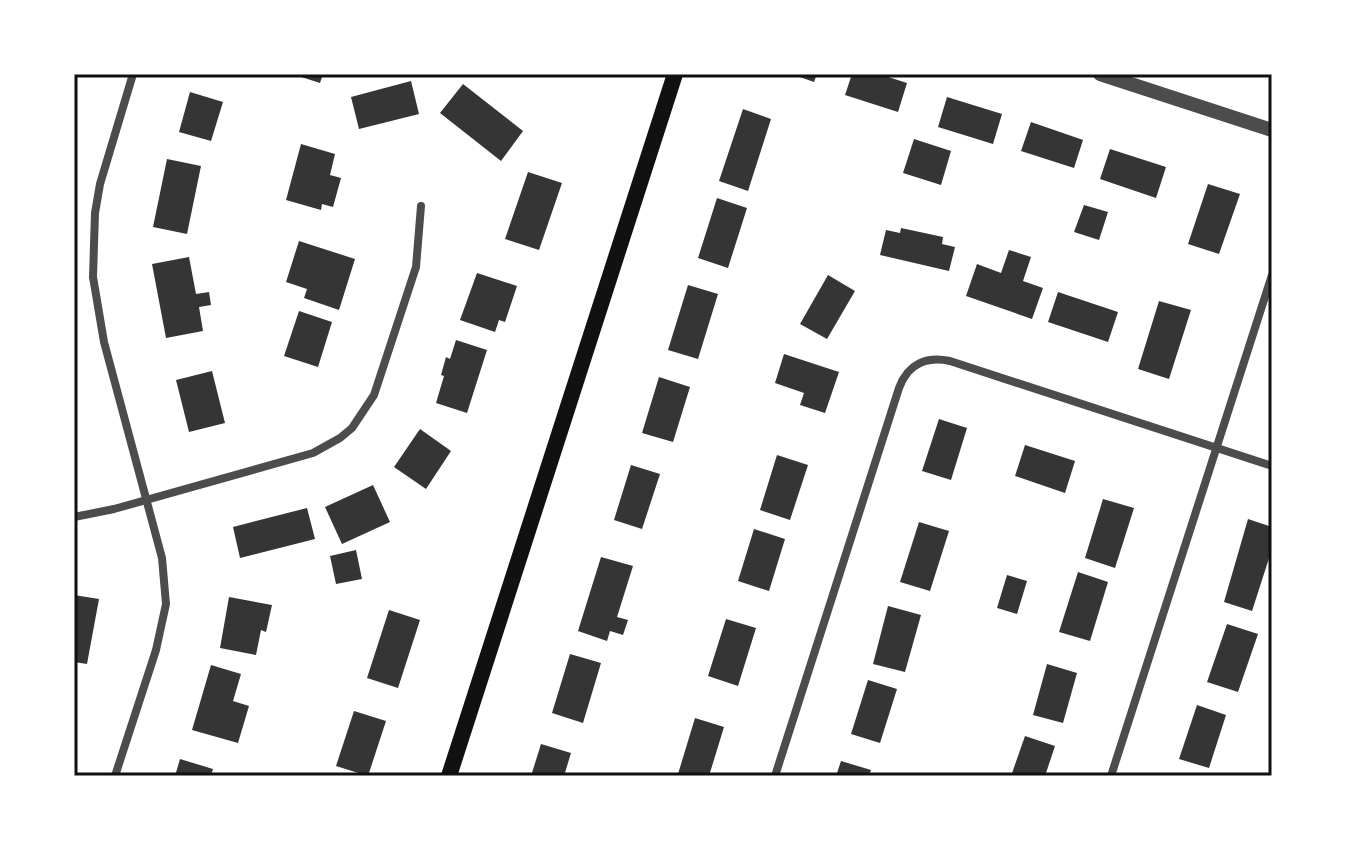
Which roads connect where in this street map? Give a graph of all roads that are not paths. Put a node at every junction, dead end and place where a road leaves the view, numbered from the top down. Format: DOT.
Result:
graph roads {
  1 [pos="133,74"];
  2 [pos="675,74"];
  3 [pos="1100,74"];
  4 [pos="1272,130"];
  5 [pos="421,206"];
  6 [pos="1272,275"];
  7 [pos="1216,448"];
  8 [pos="1272,466"];
  9 [pos="146,500"];
  10 [pos="74,517"];
  11 [pos="115,776"];
  12 [pos="449,776"];
  13 [pos="775,776"];
  14 [pos="1111,776"];
  1 -- 9 [label="street"];
  2 -- 12 [label="main road"];
  3 -- 4 [label="street"];
  5 -- 9 [label="street"];
  6 -- 7 [label="street"];
  7 -- 8 [label="street"];
  7 -- 13 [label="street"];
  7 -- 14 [label="street"];
  9 -- 10 [label="street"];
  9 -- 11 [label="street"];
}
